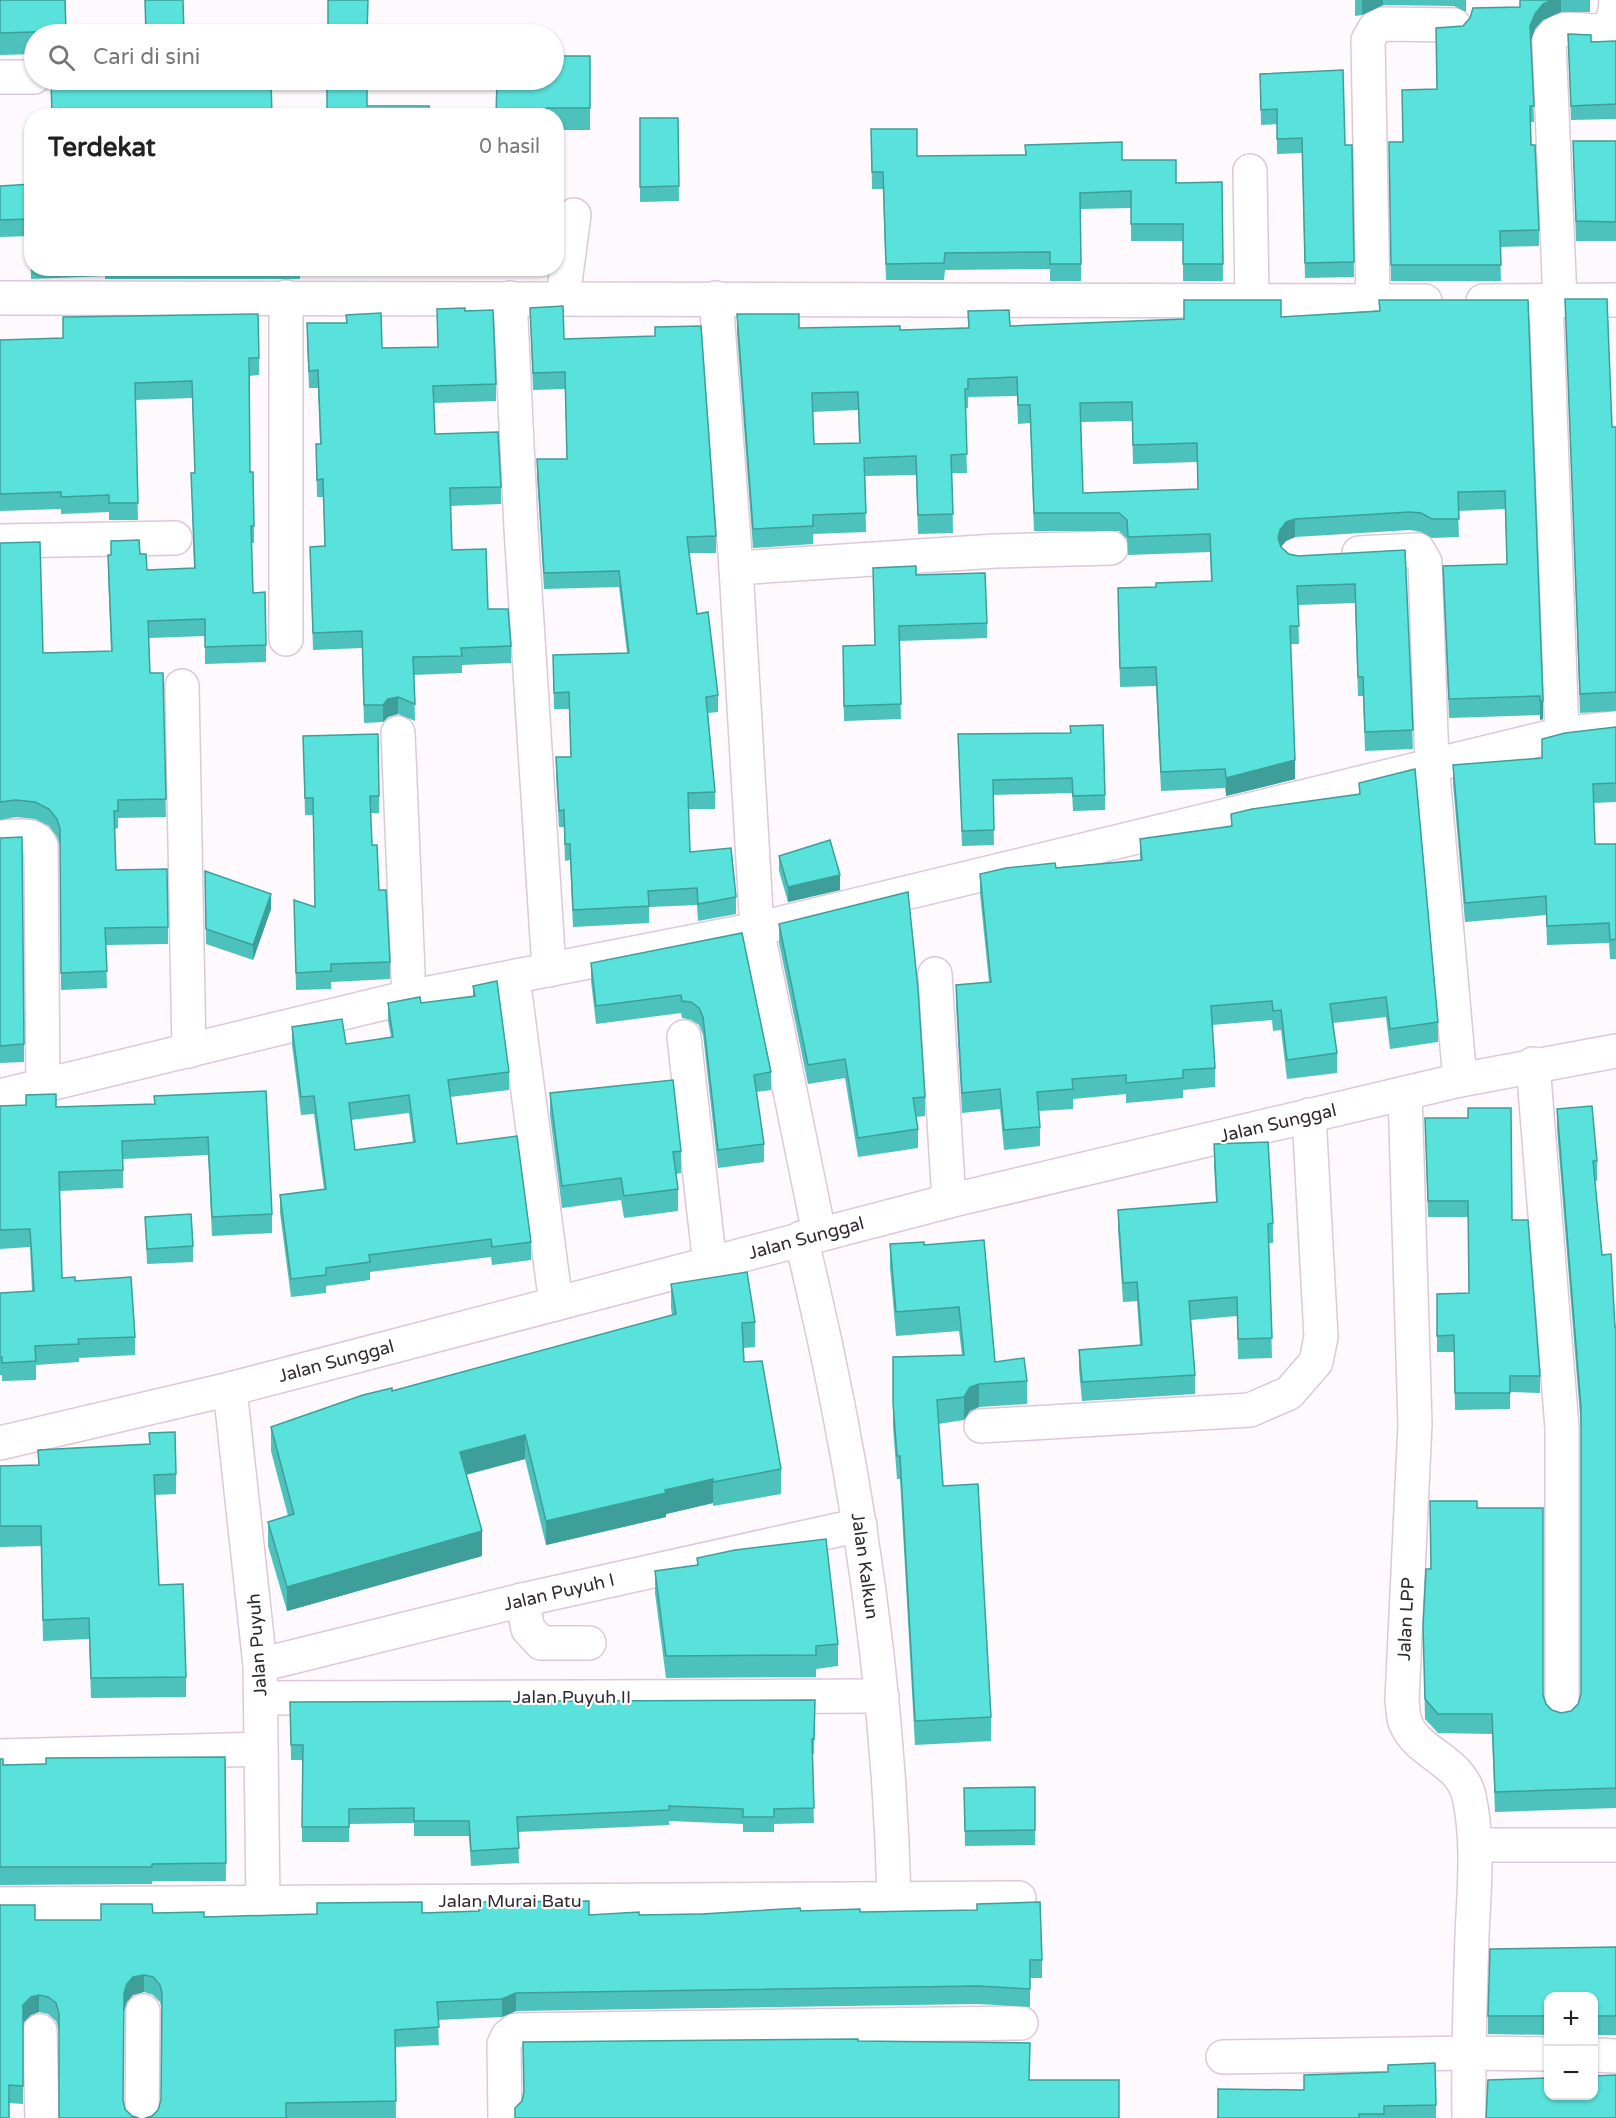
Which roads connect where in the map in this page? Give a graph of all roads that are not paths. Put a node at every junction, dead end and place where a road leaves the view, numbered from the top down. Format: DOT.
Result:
graph roads {
  1 [pos="1616,0"];
  2 [pos="1454,25"];
  3 [pos="0,77"];
  4 [pos="24,77"];
  5 [pos="1250,171"];
  6 [pos="574,215"];
  7 [pos="286,297"];
  8 [pos="716,297"];
  9 [pos="0,298"];
  10 [pos="510,298"];
  11 [pos="563,298"];
  12 [pos="1252,299"];
  13 [pos="1616,300"];
  14 [pos="1373,301"];
  15 [pos="1553,301"];
  16 [pos="175,538"];
  17 [pos="0,541"];
  18 [pos="1111,548"];
  19 [pos="1331,554"];
  20 [pos="736,568"];
  21 [pos="286,639"];
  22 [pos="182,686"];
  23 [pos="1616,728"];
  24 [pos="398,733"];
  25 [pos="1562,734"];
  26 [pos="1432,764"];
  27 [pos="0,837"];
  28 [pos="757,929"];
  29 [pos="549,970"];
  30 [pos="935,974"];
  31 [pos="513,978"];
  32 [pos="409,997"];
  33 [pos="684,1037"];
  34 [pos="189,1051"];
  35 [pos="1616,1051"];
  36 [pos="1533,1064"];
  37 [pos="1460,1080"];
  38 [pos="43,1087"];
  39 [pos="1405,1093"];
  40 [pos="0,1096"];
  41 [pos="1309,1115"];
  42 [pos="948,1201"];
  43 [pos="810,1236"];
  44 [pos="710,1265"];
  45 [pos="556,1304"];
  46 [pos="230,1389"];
  47 [pos="981,1426"];
  48 [pos="0,1443"];
  49 [pos="860,1526"];
  50 [pos="522,1600"];
  51 [pos="589,1643"];
  52 [pos="260,1665"];
  53 [pos="882,1696"];
  54 [pos="261,1698"];
  55 [pos="1562,1714"];
  56 [pos="261,1749"];
  57 [pos="0,1756"];
  58 [pos="1476,1845"];
  59 [pos="1616,1845"];
  60 [pos="1019,1898"];
  61 [pos="894,1899"];
  62 [pos="263,1903"];
  63 [pos="0,1904"];
  64 [pos="143,2011"];
  65 [pos="1021,2023"];
  66 [pos="40,2031"];
  67 [pos="1468,2053"];
  68 [pos="1544,2054"];
  69 [pos="1598,2055"];
  70 [pos="1616,2056"];
  71 [pos="1222,2057"];
  72 [pos="42,2118"];
  73 [pos="142,2118"];
  74 [pos="505,2118"];
  75 [pos="1469,2118"];
  1 -- 15 [label="street"];
  2 -- 14 [label="street"];
  3 -- 4 [label="street"];
  5 -- 12 [label="street"];
  6 -- 11 [label="street"];
  7 -- 9 [label="street"];
  7 -- 10 [label="street"];
  7 -- 21 [label="street"];
  8 -- 11 [label="street"];
  8 -- 12 [label="street"];
  8 -- 20 [label="street, Jalan Kalkun"];
  10 -- 11 [label="street"];
  10 -- 29 [label="street"];
  12 -- 14 [label="street"];
  13 -- 15 [label="street"];
  14 -- 15 [label="street"];
  15 -- 25 [label="street"];
  16 -- 17 [label="street"];
  18 -- 20 [label="street"];
  19 -- 26 [label="street"];
  20 -- 28 [label="street, Jalan Kalkun"];
  22 -- 34 [label="street"];
  23 -- 25 [label="street"];
  24 -- 32 [label="street"];
  25 -- 26 [label="street"];
  26 -- 28 [label="street"];
  26 -- 37 [label="street"];
  27 -- 38 [label="street"];
  28 -- 29 [label="street"];
  28 -- 43 [label="street, Jalan Kalkun"];
  29 -- 31 [label="street"];
  30 -- 42 [label="street"];
  31 -- 32 [label="street"];
  31 -- 45 [label="street"];
  32 -- 34 [label="street"];
  33 -- 44 [label="street"];
  34 -- 38 [label="street"];
  35 -- 36 [label="street, Jalan Sunggal"];
  36 -- 37 [label="street, Jalan Sunggal"];
  36 -- 55 [label="street"];
  37 -- 39 [label="street, Jalan Sunggal"];
  38 -- 40 [label="street"];
  39 -- 41 [label="street, Jalan Sunggal"];
  39 -- 58 [label="street, Jalan LPP"];
  41 -- 42 [label="street, Jalan Sunggal"];
  41 -- 47 [label="street"];
  42 -- 43 [label="street, Jalan Sunggal"];
  43 -- 44 [label="street, Jalan Sunggal"];
  43 -- 49 [label="street, Jalan Kalkun"];
  44 -- 45 [label="street, Jalan Sunggal"];
  45 -- 46 [label="street, Jalan Sunggal"];
  46 -- 48 [label="street, Jalan Sunggal"];
  46 -- 52 [label="street, Jalan Puyuh"];
  49 -- 50 [label="street, Jalan Puyuh I"];
  49 -- 53 [label="street, Jalan Kalkun"];
  50 -- 51 [label="street"];
  50 -- 52 [label="street, Jalan Puyuh I"];
  52 -- 54 [label="street, Jalan Puyuh"];
  53 -- 54 [label="street, Jalan Puyuh II"];
  53 -- 61 [label="street, Jalan Kalkun"];
  54 -- 56 [label="street, Jalan Puyuh"];
  56 -- 57 [label="street"];
  56 -- 62 [label="street, Jalan Puyuh"];
  58 -- 59 [label="street"];
  58 -- 67 [label="street, Jalan LPP"];
  60 -- 61 [label="street, Jalan Murai Batu"];
  61 -- 62 [label="street, Jalan Murai Batu"];
  62 -- 63 [label="street, Jalan Murai Batu"];
  64 -- 73 [label="street"];
  65 -- 74 [label="street"];
  66 -- 72 [label="street"];
  67 -- 68 [label="street"];
  67 -- 71 [label="street"];
  67 -- 75 [label="street, Jalan LPP"];
  69 -- 70 [label="street"];
}
